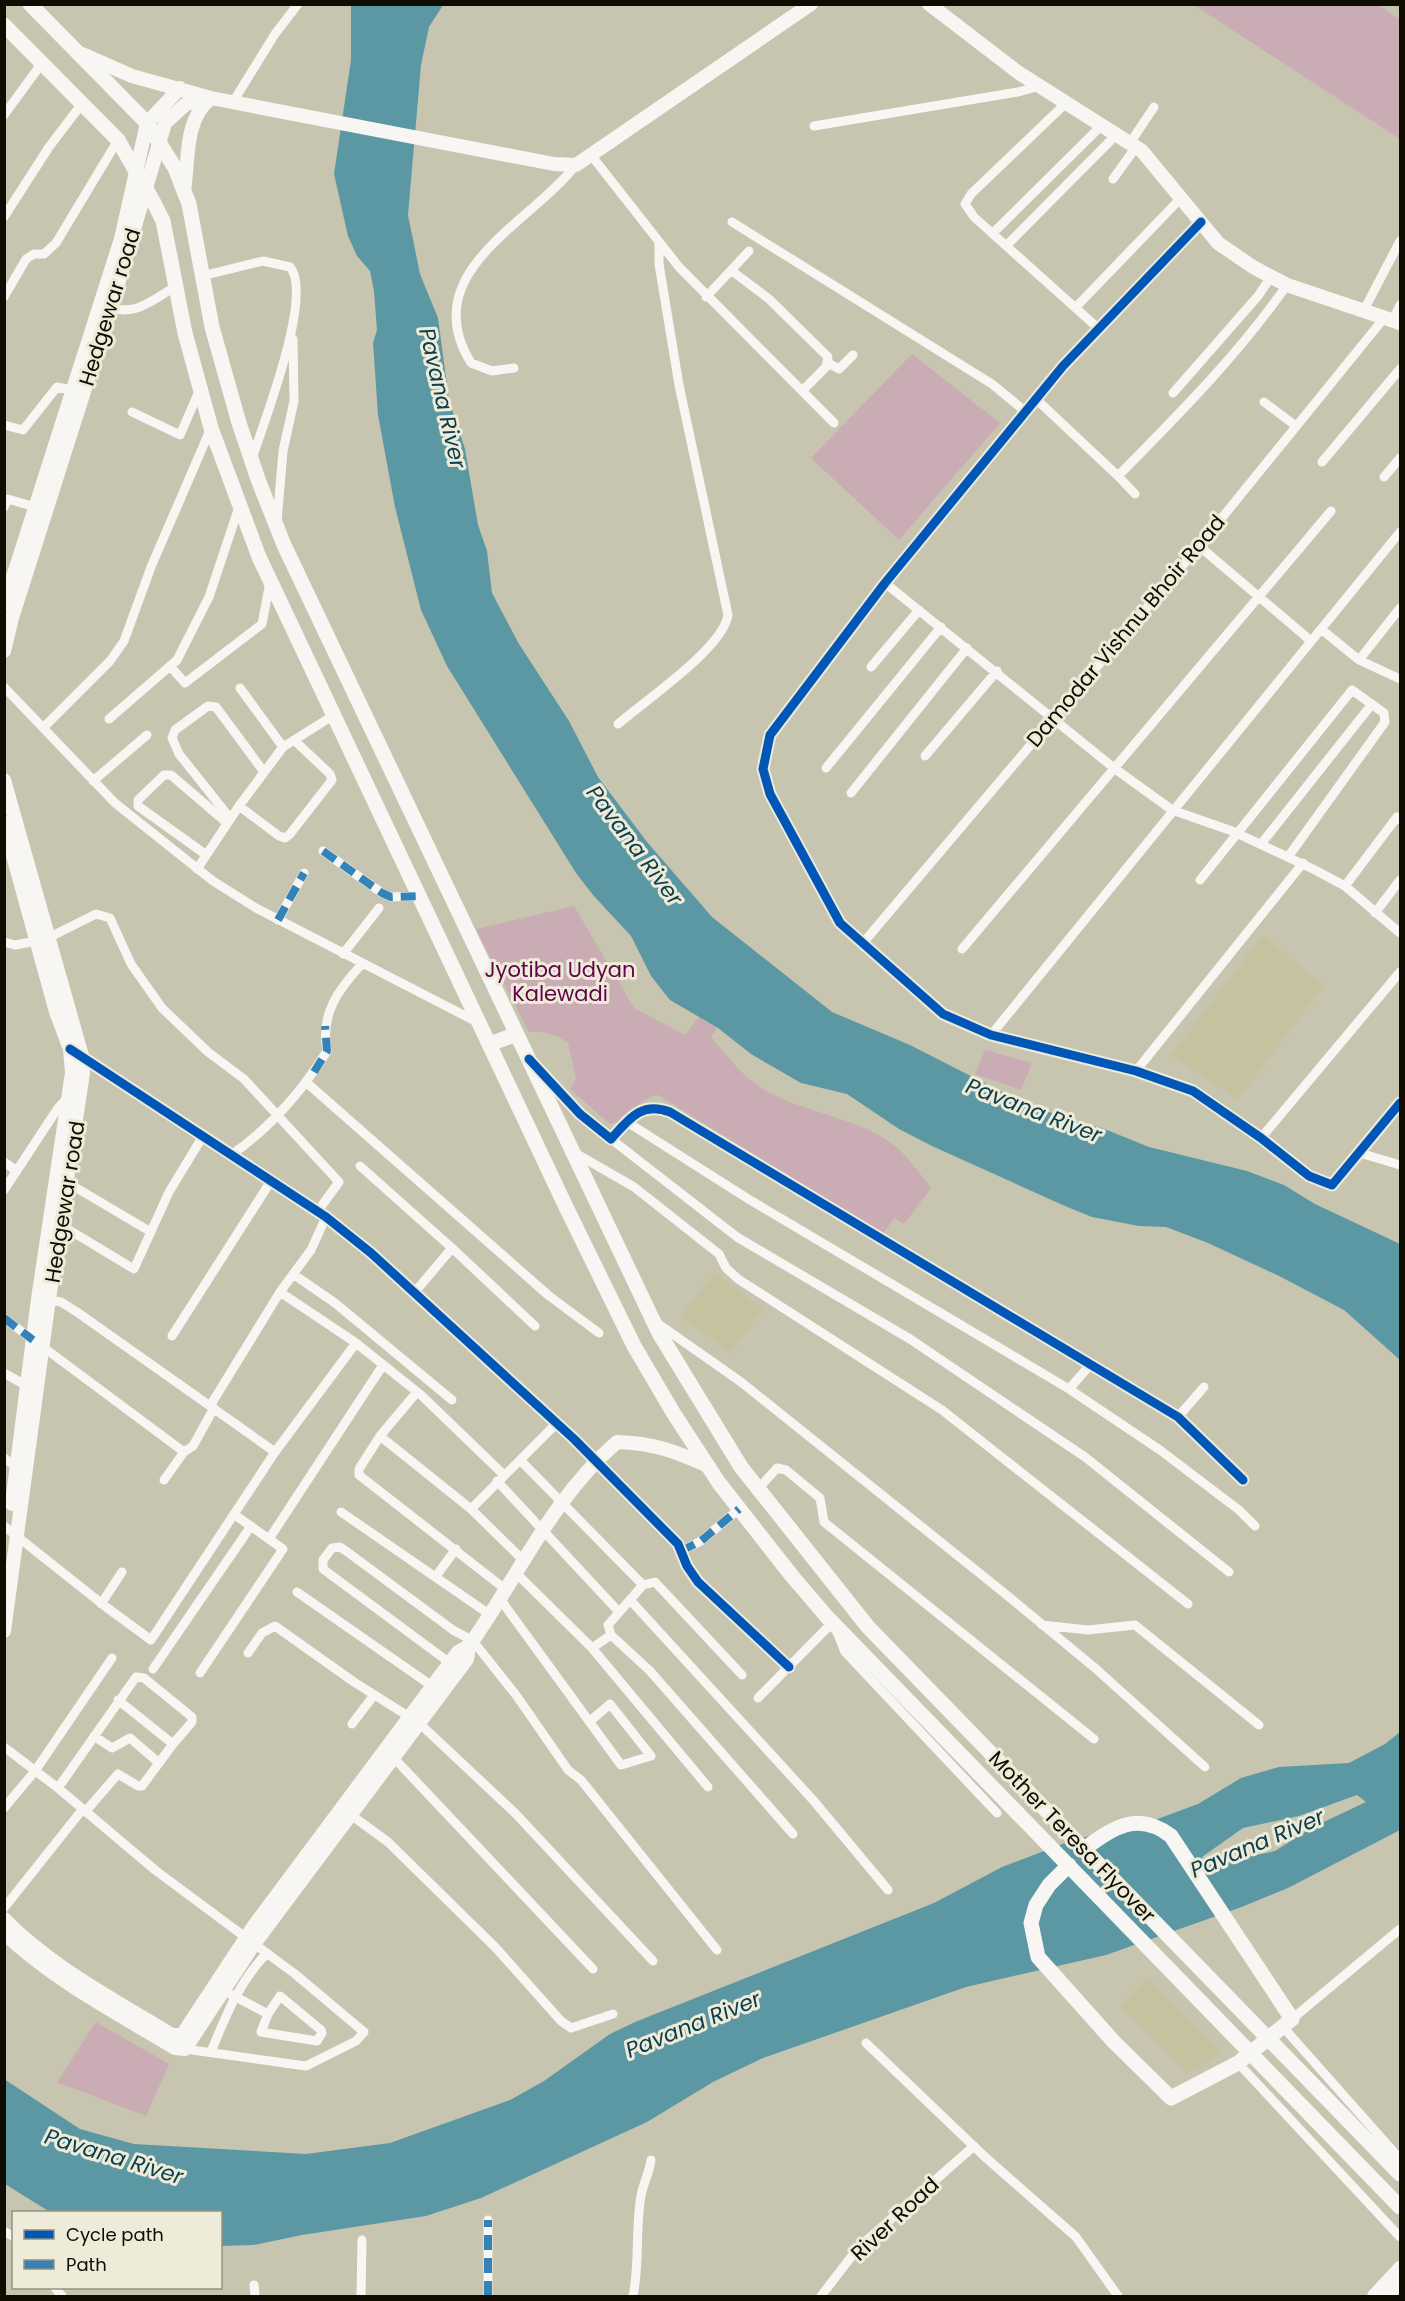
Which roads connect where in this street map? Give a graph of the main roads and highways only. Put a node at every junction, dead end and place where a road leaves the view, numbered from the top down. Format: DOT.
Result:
graph roads {
  1 [pos="30,4"];
  2 [pos="811,4"];
  3 [pos="929,4"];
  4 [pos="4,25"];
  5 [pos="72,48"];
  6 [pos="180,88"];
  7 [pos="211,98"];
  8 [pos="147,123"];
  9 [pos="158,141"];
  10 [pos="136,172"];
  11 [pos="145,186"];
  12 [pos="184,191"];
  13 [pos="105,305"];
  14 [pos="1393,320"];
  15 [pos="77,392"];
  16 [pos="4,605"];
  17 [pos="4,651"];
  18 [pos="4,780"];
  19 [pos="4,823"];
  20 [pos="11,840"];
  21 [pos="517,1034"];
  22 [pos="490,1044"];
  23 [pos="63,1180"];
  24 [pos="44,1299"];
  25 [pos="38,1344"];
  26 [pos="688,1382"];
  27 [pos="664,1397"];
  28 [pos="708,1466"];
  29 [pos="10,1531"];
  30 [pos="4,1566"];
  31 [pos="4,1631"];
  32 [pos="471,1644"];
  33 [pos="414,1720"];
  34 [pos="347,1812"];
  35 [pos="1084,1849"];
  36 [pos="1069,1865"];
  37 [pos="4,1918"];
  38 [pos="4,1933"];
  39 [pos="250,1941"];
  40 [pos="1401,2174"];
  41 [pos="1401,2207"];
  42 [pos="1401,2268"];
  43 [pos="1401,2282"];
  44 [pos="1374,2296"];
  45 [pos="1387,2296"];
  1 -- 5 [label="main road"];
  2 -- 7 [label="main road"];
  3 -- 14 [label="main road"];
  4 -- 10 [label="main road"];
  5 -- 6 [label="main road"];
  5 -- 8 [label="main road"];
  6 -- 7 [label="main road"];
  6 -- 8 [label="main road"];
  7 -- 9 [label="main road, Hedgewar road"];
  7 -- 12 [label="main road"];
  8 -- 9 [label="main road"];
  8 -- 10 [label="main road, Hedgewar road"];
  9 -- 11 [label="main road, Hedgewar road"];
  9 -- 12 [label="main road, Mother Teresa Flyover"];
  10 -- 11 [label="main road, Mother Teresa Flyover"];
  10 -- 13 [label="main road, Hedgewar road"];
  11 -- 13 [label="main road, Hedgewar road"];
  11 -- 22 [label="main road, Mother Teresa Flyover"];
  12 -- 21 [label="main road, Mother Teresa Flyover"];
  13 -- 15 [label="main road, Hedgewar road"];
  15 -- 16 [label="main road, Hedgewar road"];
  15 -- 17 [label="main road, Hedgewar road"];
  18 -- 20 [label="main road, Hedgewar road"];
  19 -- 20 [label="main road, Hedgewar road"];
  20 -- 23 [label="main road, Hedgewar road"];
  21 -- 22 [label="main road"];
  21 -- 26 [label="main road, Mother Teresa Flyover"];
  22 -- 27 [label="main road, Mother Teresa Flyover"];
  23 -- 24 [label="main road, Hedgewar road"];
  23 -- 24 [label="main road, Hedgewar road"];
  24 -- 25 [label="main road, Hedgewar road"];
  25 -- 29 [label="main road, Hedgewar road"];
  25 -- 29 [label="main road, Hedgewar road"];
  26 -- 27 [label="main road"];
  26 -- 35 [label="main road, Mother Teresa Flyover"];
  27 -- 28 [label="main road, Mother Teresa Flyover"];
  28 -- 32 [label="main road"];
  28 -- 36 [label="main road, Mother Teresa Flyover"];
  29 -- 30 [label="main road, Hedgewar road"];
  29 -- 31 [label="main road, Hedgewar road"];
  32 -- 33 [label="main road"];
  32 -- 33 [label="main road"];
  33 -- 34 [label="main road"];
  33 -- 34 [label="main road"];
  34 -- 39 [label="main road"];
  35 -- 36 [label="main road"];
  35 -- 40 [label="main road, Mother Teresa Flyover"];
  36 -- 41 [label="main road, Mother Teresa Flyover"];
  37 -- 39 [label="main road"];
  38 -- 39 [label="main road"];
  42 -- 44 [label="main road"];
  43 -- 45 [label="main road"];
}
